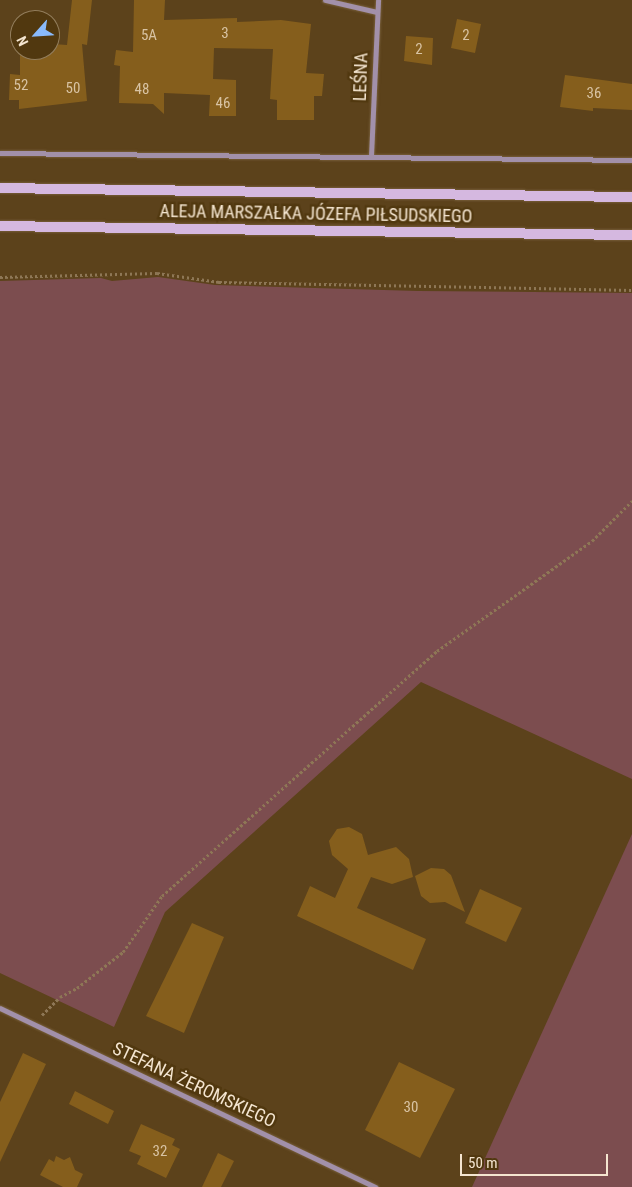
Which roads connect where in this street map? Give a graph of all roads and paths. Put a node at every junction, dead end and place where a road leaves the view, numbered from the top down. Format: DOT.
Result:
graph roads {
  1 [pos="325,0"];
  2 [pos="378,0"];
  3 [pos="377,12"];
  4 [pos="0,153"];
  5 [pos="372,156"];
  6 [pos="632,160"];
  7 [pos="0,188"];
  8 [pos="632,197"];
  9 [pos="0,226"];
  10 [pos="632,235"];
  11 [pos="0,277"];
  12 [pos="632,290"];
  13 [pos="632,501"];
  14 [pos="0,1008"];
  15 [pos="32,1025"];
  16 [pos="376,1187"];
  1 -- 3 [label="street"];
  2 -- 3 [label="street, LEŚNA"];
  3 -- 5 [label="street, LEŚNA"];
  4 -- 5 [label="street"];
  5 -- 6 [label="street"];
  7 -- 8 [label="main road, ALEJA MARSZAŁKA JÓZEFA PIŁSUDSKIEGO"];
  9 -- 10 [label="main road, ALEJA MARSZAŁKA JÓZEFA PIŁSUDSKIEGO"];
  11 -- 12 [label="path"];
  13 -- 15 [label="path"];
  14 -- 15 [label="street, STEFANA ŻEROMSKIEGO"];
  15 -- 16 [label="street, STEFANA ŻEROMSKIEGO"];
}
